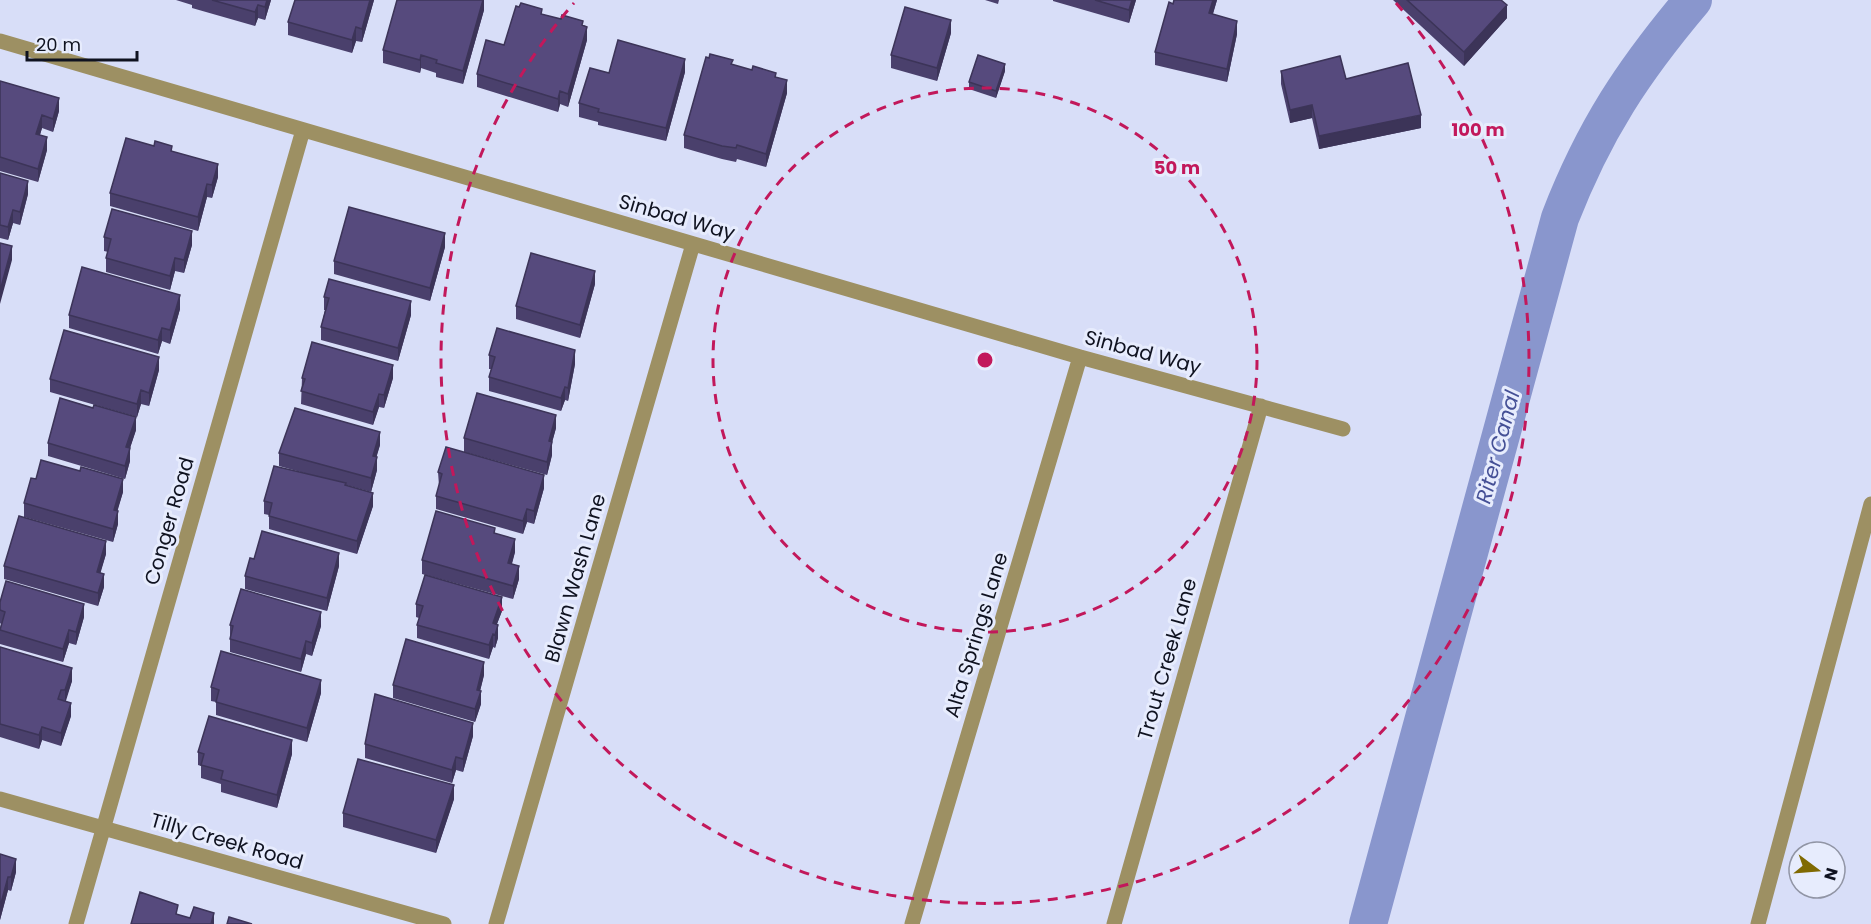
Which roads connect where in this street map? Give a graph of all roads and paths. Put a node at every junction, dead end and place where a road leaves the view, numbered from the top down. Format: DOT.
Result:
graph roads {
  1 [pos="0,42"];
  2 [pos="303,130"];
  3 [pos="693,243"];
  4 [pos="1080,357"];
  5 [pos="1261,406"];
  6 [pos="1343,429"];
  7 [pos="1871,504"];
  8 [pos="0,798"];
  9 [pos="104,828"];
  10 [pos="76,924"];
  11 [pos="444,924"];
  12 [pos="496,924"];
  13 [pos="912,924"];
  14 [pos="1114,924"];
  15 [pos="1758,924"];
  1 -- 2 [label="street, Sinbad Way"];
  2 -- 3 [label="street, Sinbad Way"];
  2 -- 9 [label="street, Conger Road"];
  3 -- 4 [label="street, Sinbad Way"];
  3 -- 12 [label="street, Blawn Wash Lane"];
  4 -- 5 [label="street, Sinbad Way"];
  4 -- 13 [label="street, Alta Springs Lane"];
  5 -- 6 [label="street, Sinbad Way"];
  5 -- 14 [label="street, Trout Creek Lane"];
  7 -- 15 [label="street"];
  8 -- 9 [label="street, Tilly Creek Road"];
  9 -- 10 [label="street, Conger Road"];
  9 -- 11 [label="street, Tilly Creek Road"];
}
